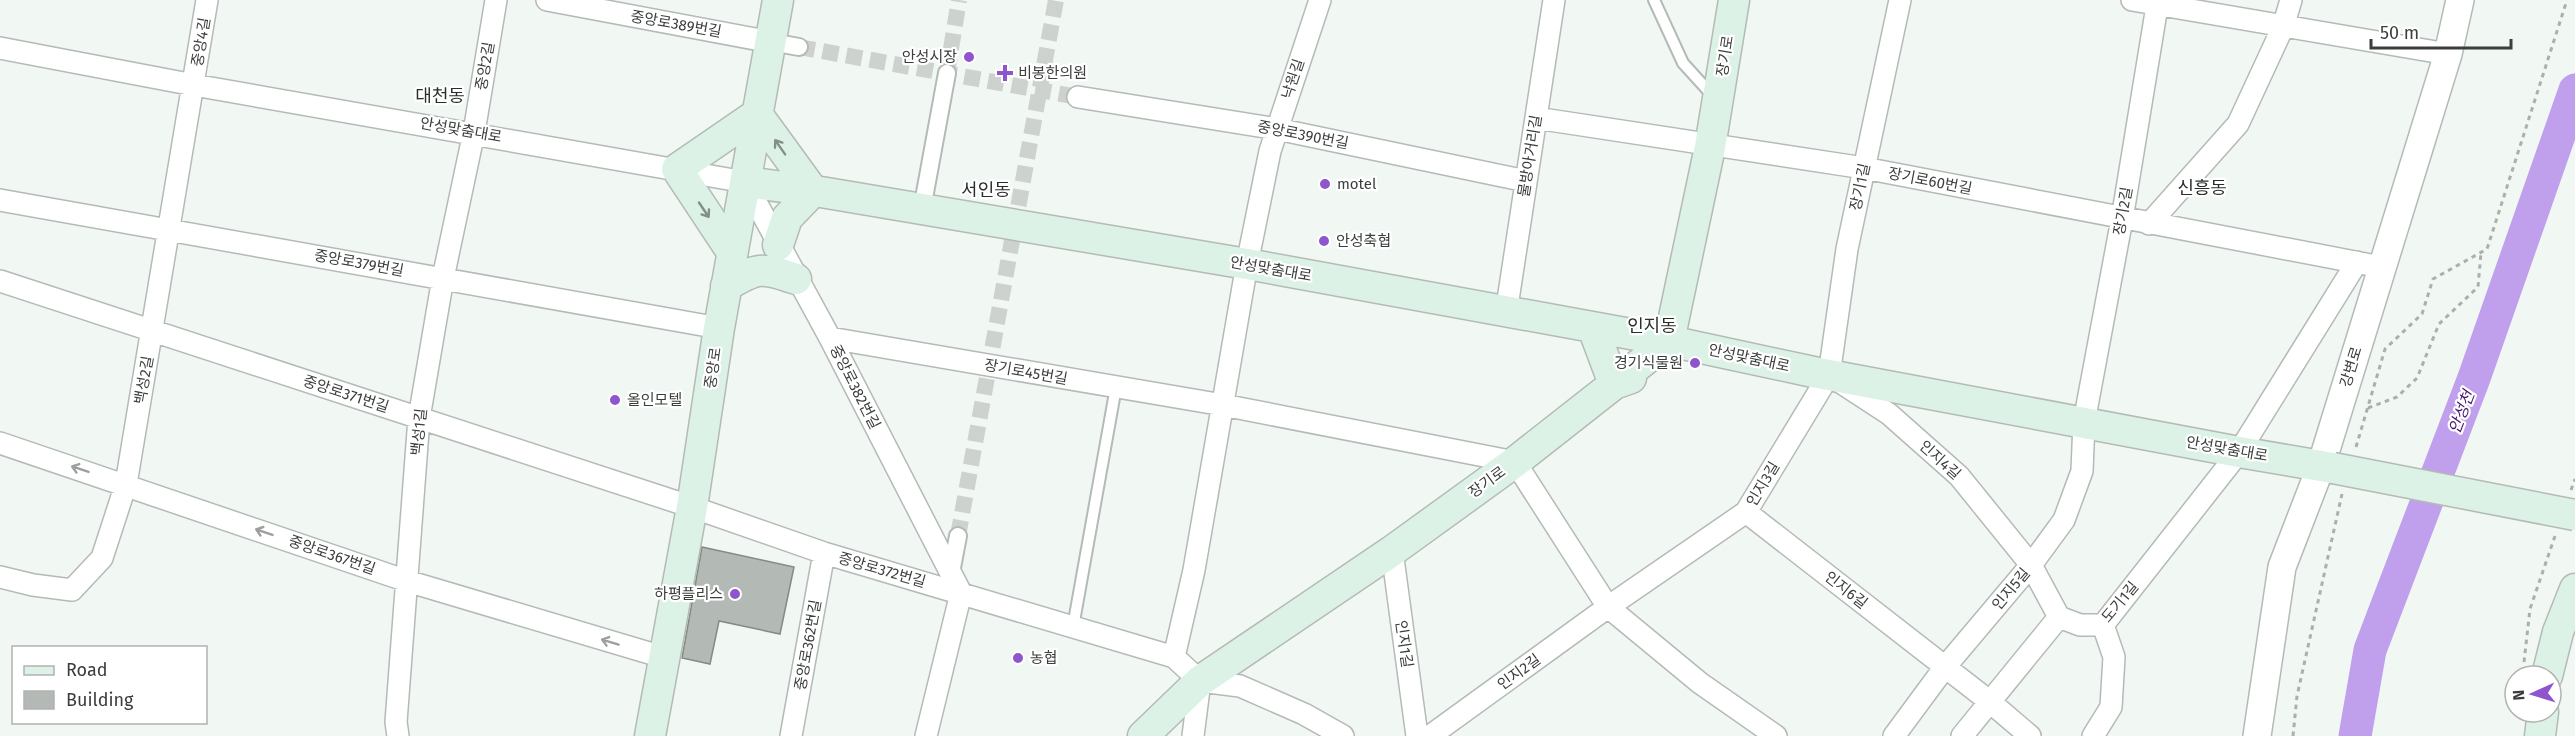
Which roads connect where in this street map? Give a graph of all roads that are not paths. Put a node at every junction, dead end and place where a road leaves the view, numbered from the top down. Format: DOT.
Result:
graph roads {
  1 [pos="207,0"];
  2 [pos="496,0"];
  3 [pos="547,0"];
  4 [pos="778,0"];
  5 [pos="1320,0"];
  6 [pos="1554,0"];
  7 [pos="1654,0"];
  8 [pos="1734,0"];
  9 [pos="1900,0"];
  10 [pos="2132,0"];
  11 [pos="2291,0"];
  12 [pos="2460,0"];
  13 [pos="2158,2"];
  14 [pos="625,7"];
  15 [pos="2283,27"];
  16 [pos="785,44"];
  17 [pos="0,48"];
  18 [pos="2448,54"];
  19 [pos="947,73"];
  20 [pos="194,84"];
  21 [pos="1078,97"];
  22 [pos="1718,101"];
  23 [pos="757,114"];
  24 [pos="1536,118"];
  25 [pos="1277,129"];
  26 [pos="474,132"];
  27 [pos="1710,147"];
  28 [pos="1864,168"];
  29 [pos="676,169"];
  30 [pos="1526,181"];
  31 [pos="745,182"];
  32 [pos="813,191"];
  33 [pos="0,200"];
  34 [pos="922,209"];
  35 [pos="2122,219"];
  36 [pos="2149,224"];
  37 [pos="168,229"];
  38 [pos="778,245"];
  39 [pos="732,252"];
  40 [pos="1247,264"];
  41 [pos="2369,264"];
  42 [pos="443,278"];
  43 [pos="796,279"];
  44 [pos="0,281"];
  45 [pos="726,286"];
  46 [pos="1679,295"];
  47 [pos="1506,313"];
  48 [pos="719,328"];
  49 [pos="1593,328"];
  50 [pos="152,331"];
  51 [pos="830,338"];
  52 [pos="1669,341"];
  53 [pos="1714,350"];
  54 [pos="1829,375"];
  55 [pos="1614,384"];
  56 [pos="1116,387"];
  57 [pos="1223,405"];
  58 [pos="419,418"];
  59 [pos="2084,422"];
  60 [pos="0,443"];
  61 [pos="2238,452"];
  62 [pos="1515,462"];
  63 [pos="2338,469"];
  64 [pos="126,484"];
  65 [pos="692,507"];
  66 [pos="1746,512"];
  67 [pos="2566,516"];
  68 [pos="958,536"];
  69 [pos="1392,551"];
  70 [pos="824,553"];
  71 [pos="2031,565"];
  72 [pos="951,573"];
  73 [pos="0,577"];
  74 [pos="407,581"];
  75 [pos="2575,589"];
  76 [pos="961,593"];
  77 [pos="1608,607"];
  78 [pos="2059,617"];
  79 [pos="2103,625"];
  80 [pos="1073,627"];
  81 [pos="1174,657"];
  82 [pos="666,658"];
  83 [pos="2539,664"];
  84 [pos="1945,667"];
  85 [pos="1200,681"];
  86 [pos="1989,701"];
  87 [pos="398,736"];
  88 [pos="650,736"];
  89 [pos="791,736"];
  90 [pos="926,736"];
  91 [pos="1143,736"];
  92 [pos="1193,736"];
  93 [pos="1343,736"];
  94 [pos="1417,736"];
  95 [pos="1430,736"];
  96 [pos="1776,736"];
  97 [pos="1894,736"];
  98 [pos="1962,736"];
  99 [pos="2030,736"];
  100 [pos="2093,736"];
  101 [pos="2257,736"];
  1 -- 20 [label="street, 중앙4길"];
  2 -- 26 [label="street, 중앙2길"];
  3 -- 14 [label="street, 중앙로389번길"];
  4 -- 16 [label="main road, 중앙로"];
  5 -- 25 [label="street, 낙원길"];
  6 -- 24 [label="street, 물방아거리길"];
  7 -- 22 [label="lane"];
  8 -- 22 [label="main road, 장기로"];
  9 -- 28 [label="street, 장기1길"];
  10 -- 13 [label="street"];
  11 -- 15 [label="street"];
  12 -- 18 [label="street, 강변로"];
  13 -- 15 [label="street"];
  13 -- 35 [label="street, 장기2길"];
  14 -- 16 [label="street, 중앙로389번길"];
  15 -- 18 [label="street"];
  15 -- 36 [label="street"];
  16 -- 23 [label="main road, 중앙로"];
  17 -- 20 [label="street, 안성맞춤대로"];
  18 -- 41 [label="street, 강변로"];
  19 -- 34 [label="street"];
  20 -- 26 [label="street, 안성맞춤대로"];
  20 -- 37 [label="street, 백성2길"];
  21 -- 25 [label="street, 중앙로390번길"];
  22 -- 27 [label="main road, 장기로"];
  23 -- 29 [label="main road"];
  23 -- 31 [label="main road, 중앙로"];
  32 -- 23 [label="main road, one-way"];
  24 -- 27 [label="street"];
  24 -- 30 [label="street, 물방아거리길"];
  25 -- 30 [label="street, 중앙로390번길"];
  25 -- 40 [label="street, 낙원길"];
  26 -- 29 [label="street, 안성맞춤대로"];
  26 -- 42 [label="street, 백성1길"];
  27 -- 28 [label="street, 장기로60번길"];
  27 -- 46 [label="main road, 장기로"];
  28 -- 35 [label="street, 장기로60번길"];
  28 -- 54 [label="street, 장기1길"];
  29 -- 31 [label="street, 안성맞춤대로"];
  29 -- 39 [label="main road, one-way"];
  30 -- 47 [label="street, 물방아거리길"];
  31 -- 32 [label="main road, 안성맞춤대로"];
  31 -- 38 [label="street, 중앙로382번길"];
  31 -- 39 [label="main road, 중앙로"];
  32 -- 34 [label="main road, 안성맞춤대로"];
  32 -- 38 [label="main road"];
  33 -- 37 [label="street, 중앙로379번길"];
  34 -- 40 [label="main road, 안성맞춤대로"];
  35 -- 36 [label="street, 장기로60번길"];
  35 -- 59 [label="street, 장기2길"];
  36 -- 41 [label="street, 장기로60번길"];
  37 -- 42 [label="street, 중앙로379번길"];
  37 -- 50 [label="street, 백성2길"];
  38 -- 43 [label="street, 중앙로382번길"];
  39 -- 45 [label="main road, 중앙로"];
  40 -- 47 [label="main road, 안성맞춤대로"];
  40 -- 57 [label="street"];
  41 -- 61 [label="street"];
  41 -- 63 [label="street, 강변로"];
  42 -- 48 [label="street, 중앙로379번길"];
  42 -- 58 [label="street, 백성1길"];
  43 -- 45 [label="main road"];
  43 -- 51 [label="street, 중앙로382번길"];
  44 -- 50 [label="street, 중앙로371번길"];
  45 -- 48 [label="main road, 중앙로"];
  46 -- 52 [label="main road, 장기로"];
  46 -- 53 [label="main road"];
  47 -- 49 [label="main road, 안성맞춤대로"];
  48 -- 65 [label="main road, 중앙로"];
  49 -- 52 [label="main road, 안성맞춤대로"];
  49 -- 55 [label="main road"];
  50 -- 58 [label="street, 중앙로371번길"];
  50 -- 64 [label="street, 백성2길"];
  51 -- 56 [label="street, 장기로45번길"];
  51 -- 72 [label="street, 중앙로382번길"];
  52 -- 53 [label="main road, 안성맞춤대로"];
  52 -- 55 [label="main road, 장기로"];
  53 -- 54 [label="main road, 안성맞춤대로"];
  53 -- 55 [label="main road"];
  54 -- 59 [label="main road, 안성맞춤대로"];
  54 -- 66 [label="street, 인지3길"];
  54 -- 71 [label="street, 인지4길"];
  55 -- 62 [label="main road, 장기로"];
  56 -- 57 [label="street, 장기로45번길"];
  56 -- 80 [label="lane"];
  57 -- 62 [label="street, 장기로45번길"];
  57 -- 81 [label="street"];
  58 -- 65 [label="street, 중앙로371번길"];
  58 -- 74 [label="street, 백성1길"];
  59 -- 61 [label="main road, 안성맞춤대로"];
  59 -- 71 [label="street, 인지5길"];
  64 -- 60 [label="street, 중앙로367번길, one-way"];
  61 -- 63 [label="main road, 안성맞춤대로"];
  61 -- 79 [label="street, 도기1길"];
  62 -- 69 [label="main road, 장기로"];
  62 -- 77 [label="street"];
  63 -- 67 [label="main road, 안성맞춤대로, bridge"];
  63 -- 101 [label="street, 강변로"];
  64 -- 73 [label="street, 백성2길"];
  74 -- 64 [label="street, 중앙로367번길, one-way"];
  65 -- 70 [label="street, 중앙로372번길"];
  65 -- 82 [label="main road, 중앙로"];
  66 -- 77 [label="street, 인지3길"];
  66 -- 84 [label="street, 인지6길"];
  68 -- 72 [label="street"];
  69 -- 85 [label="main road, 장기로"];
  69 -- 94 [label="street, 인지1길"];
  70 -- 76 [label="street, 중앙로372번길"];
  70 -- 89 [label="street, 중앙로362번길"];
  71 -- 78 [label="street, 인지4길"];
  71 -- 84 [label="street, 인지5길"];
  72 -- 76 [label="street, 중앙로382번길"];
  82 -- 74 [label="street, 중앙로367번길, one-way"];
  74 -- 87 [label="street, 백성1길"];
  75 -- 83 [label="main road"];
  76 -- 80 [label="street, 중앙로372번길"];
  76 -- 90 [label="street"];
  77 -- 95 [label="street, 인지2길"];
  77 -- 96 [label="street"];
  78 -- 79 [label="street, 도기1길"];
  78 -- 86 [label="street"];
  79 -- 100 [label="street"];
  80 -- 81 [label="street, 중앙로372번길"];
  81 -- 85 [label="street, 중앙로372번길"];
  82 -- 88 [label="main road, 중앙로"];
  84 -- 86 [label="street, 인지6길"];
  84 -- 97 [label="street, 인지5길"];
  85 -- 91 [label="main road, 장기로"];
  85 -- 92 [label="street"];
  85 -- 93 [label="street"];
  86 -- 98 [label="street"];
  86 -- 99 [label="street, 인지6길"];
}
